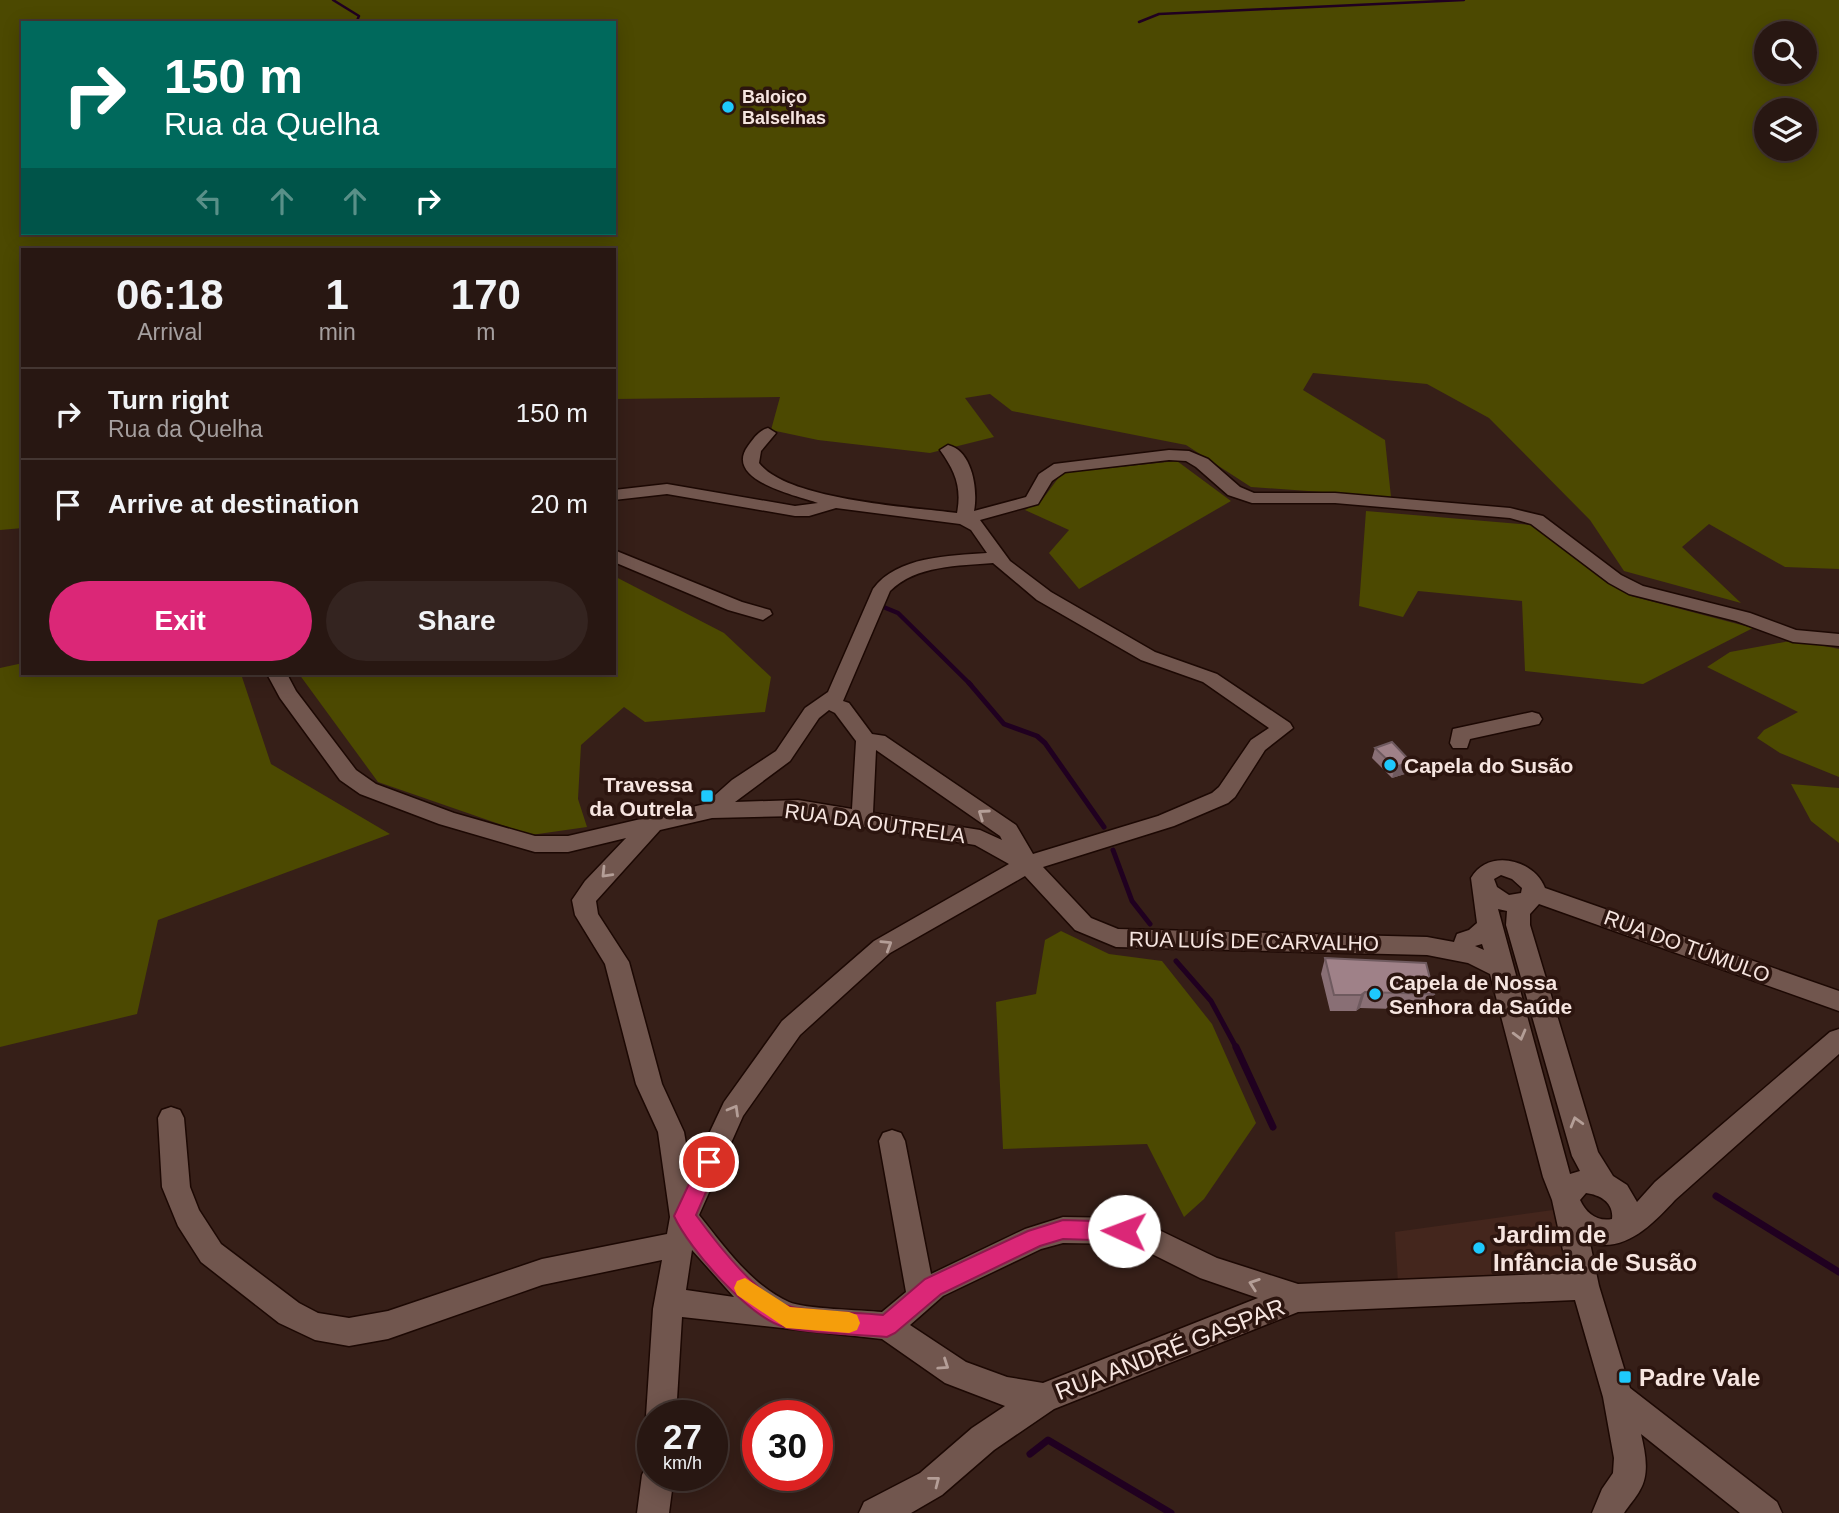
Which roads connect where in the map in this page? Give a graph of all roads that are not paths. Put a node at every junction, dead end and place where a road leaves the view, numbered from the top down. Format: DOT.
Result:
graph roads {
  1 [pos="768,433"];
  2 [pos="948,450"];
  3 [pos="616,495"];
  4 [pos="835,503"];
  5 [pos="964,519"];
  6 [pos="616,556"];
  7 [pos="998,557"];
  8 [pos="762,614"];
  9 [pos="1839,640"];
  10 [pos="277,675"];
  11 [pos="825,702"];
  12 [pos="1532,719"];
  13 [pos="866,740"];
  14 [pos="1460,743"];
  15 [pos="712,810"];
  16 [pos="862,817"];
  17 [pos="653,824"];
  18 [pos="1027,864"];
  19 [pos="1483,887"];
  20 [pos="1526,902"];
  21 [pos="1490,948"];
  22 [pos="1537,989"];
  23 [pos="1839,1001"];
  24 [pos="1839,1039"];
  25 [pos="171,1118"];
  26 [pos="892,1141"];
  27 [pos="1607,1187"];
  28 [pos="1665,1191"];
  29 [pos="1567,1205"];
  30 [pos="1618,1229"];
  31 [pos="682,1230"];
  32 [pos="1584,1278"];
  33 [pos="921,1296"];
  34 [pos="1298,1298"];
  35 [pos="669,1302"];
  36 [pos="786,1317"];
  37 [pos="887,1326"];
  38 [pos="1618,1397"];
  39 [pos="1043,1398"];
  40 [pos="662,1400"];
  41 [pos="656,1491"];
  42 [pos="653,1513"];
  43 [pos="875,1513"];
  44 [pos="1608,1513"];
  45 [pos="1766,1513"];
  1 -- 4 [label="street"];
  2 -- 5 [label="street"];
  3 -- 4 [label="street"];
  4 -- 5 [label="street"];
  5 -- 7 [label="street"];
  5 -- 9 [label="street"];
  6 -- 8 [label="street"];
  7 -- 11 [label="street"];
  7 -- 18 [label="street"];
  10 -- 17 [label="street, RUA DA OUTRELA"];
  11 -- 13 [label="street"];
  11 -- 15 [label="street"];
  12 -- 14 [label="street"];
  13 -- 16 [label="street"];
  18 -- 13 [label="street, one-way"];
  15 -- 16 [label="street, RUA DA OUTRELA"];
  15 -- 17 [label="street, RUA DA OUTRELA"];
  16 -- 18 [label="street, RUA DA OUTRELA"];
  17 -- 31 [label="street, one-way"];
  18 -- 21 [label="street, RUA LUÍS DE CARVALHO"];
  31 -- 18 [label="street, one-way"];
  19 -- 20 [label="street"];
  19 -- 20 [label="street"];
  19 -- 21 [label="street"];
  20 -- 21 [label="street"];
  20 -- 22 [label="street"];
  20 -- 23 [label="street, RUA DO TÚMULO"];
  21 -- 22 [label="street"];
  21 -- 29 [label="street, one-way"];
  27 -- 22 [label="street, one-way"];
  24 -- 28 [label="street"];
  25 -- 31 [label="street"];
  26 -- 33 [label="street"];
  27 -- 28 [label="street"];
  27 -- 29 [label="street"];
  27 -- 30 [label="street"];
  28 -- 30 [label="street"];
  29 -- 30 [label="street"];
  29 -- 32 [label="street"];
  30 -- 32 [label="street"];
  31 -- 35 [label="street"];
  31 -- 36 [label="street"];
  32 -- 34 [label="street, RUA ANDRÉ GASPAR"];
  32 -- 38 [label="street"];
  34 -- 33 [label="street, one-way"];
  33 -- 37 [label="street"];
  34 -- 39 [label="street, RUA ANDRÉ GASPAR"];
  35 -- 36 [label="street"];
  35 -- 40 [label="street"];
  36 -- 37 [label="street"];
  37 -- 39 [label="street, one-way"];
  38 -- 44 [label="street"];
  38 -- 45 [label="street"];
  43 -- 39 [label="street, RUA ANDRÉ GASPAR, one-way"];
  41 -- 42 [label="street"];
}
